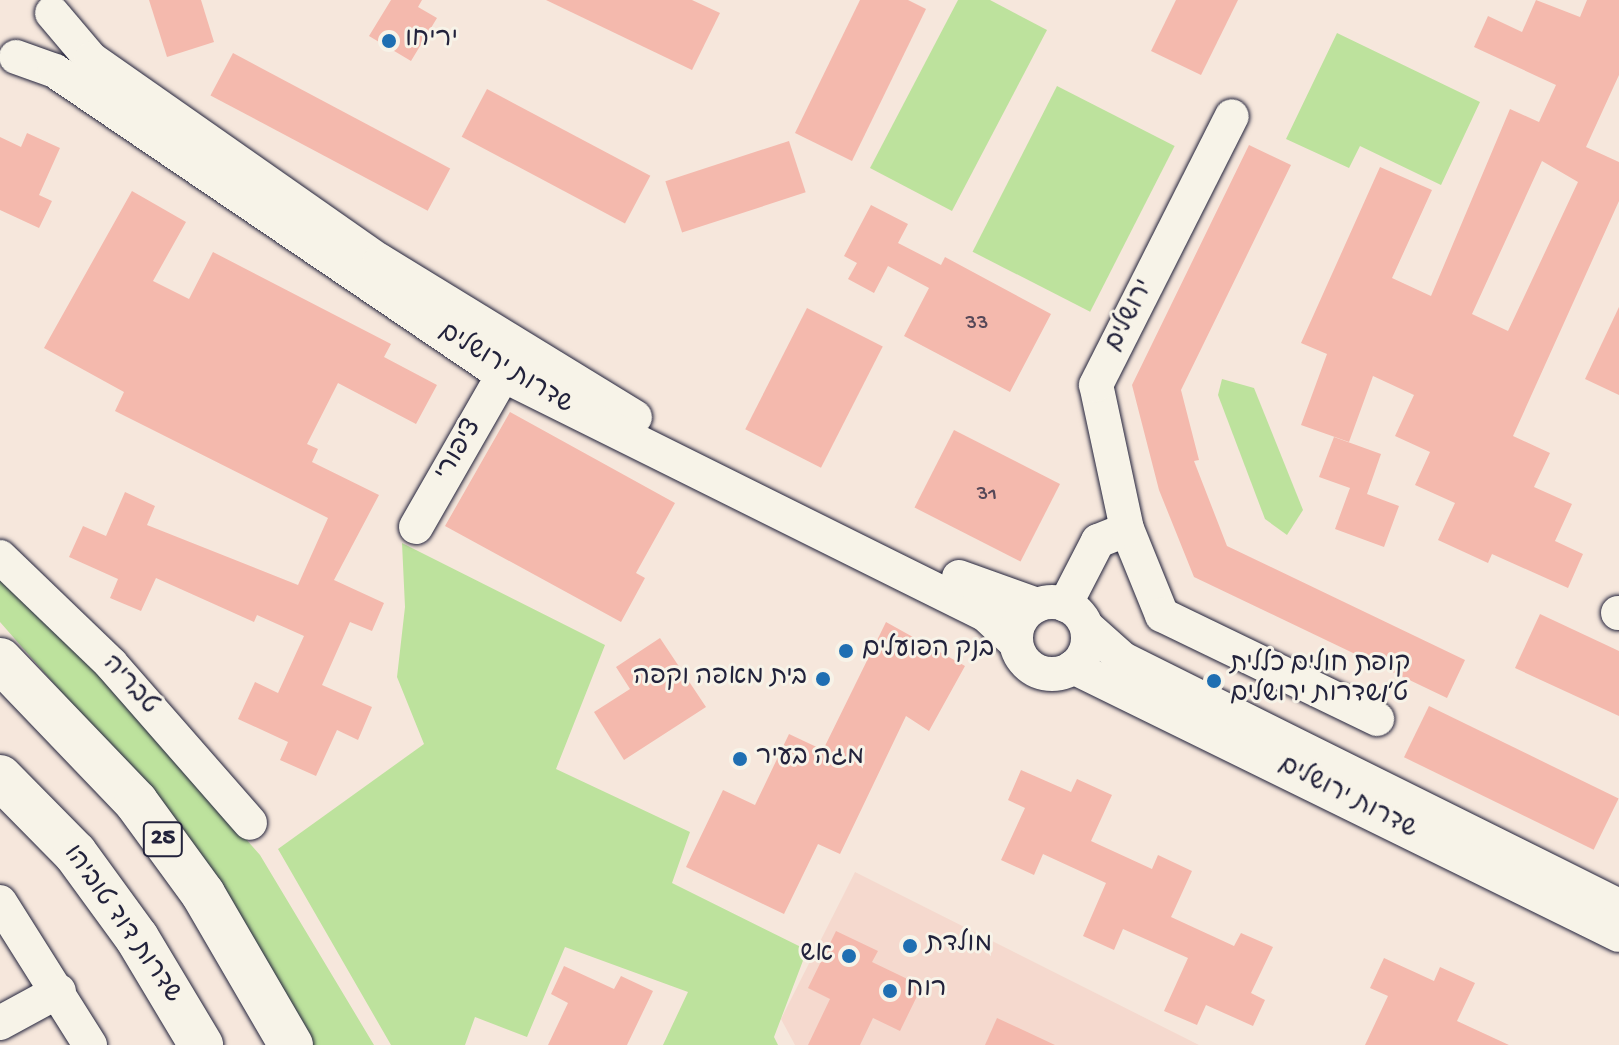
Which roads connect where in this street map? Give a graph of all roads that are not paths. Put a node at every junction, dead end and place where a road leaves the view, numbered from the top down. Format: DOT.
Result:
graph roads {
  1 [pos="50,3"];
  2 [pos="5,58"];
  3 [pos="1232,116"];
  4 [pos="503,375"];
  5 [pos="416,527"];
  6 [pos="1127,529"];
  7 [pos="0,557"];
  8 [pos="1063,612"];
  9 [pos="1016,643"];
  10 [pos="0,660"];
  11 [pos="1073,667"];
  12 [pos="1377,719"];
  13 [pos="0,777"];
  14 [pos="250,823"];
  15 [pos="0,902"];
  16 [pos="1619,906"];
  17 [pos="1619,935"];
  18 [pos="59,991"];
  19 [pos="0,1023"];
  20 [pos="90,1045"];
  21 [pos="201,1045"];
  22 [pos="291,1045"];
  1 -- 2 [label="street"];
  1 -- 8 [label="street, שדרות ירושלים"];
  2 -- 4 [label="street, שדרות ירושלים"];
  3 -- 6 [label="street, ירושלים"];
  4 -- 5 [label="street, ציפורי"];
  4 -- 9 [label="street, שדרות ירושלים"];
  6 -- 8 [label="street"];
  6 -- 12 [label="street, ירושלים"];
  7 -- 14 [label="street, טבריה"];
  8 -- 9 [label="street"];
  8 -- 11 [label="street"];
  8 -- 16 [label="street, שדרות ירושלים"];
  9 -- 11 [label="street"];
  10 -- 22 [label="highway, 25"];
  11 -- 17 [label="street, שדרות ירושלים"];
  13 -- 21 [label="highway, שדרות דוד טוביהו"];
  15 -- 18 [label="street"];
  18 -- 19 [label="street"];
  18 -- 20 [label="street"];
}
